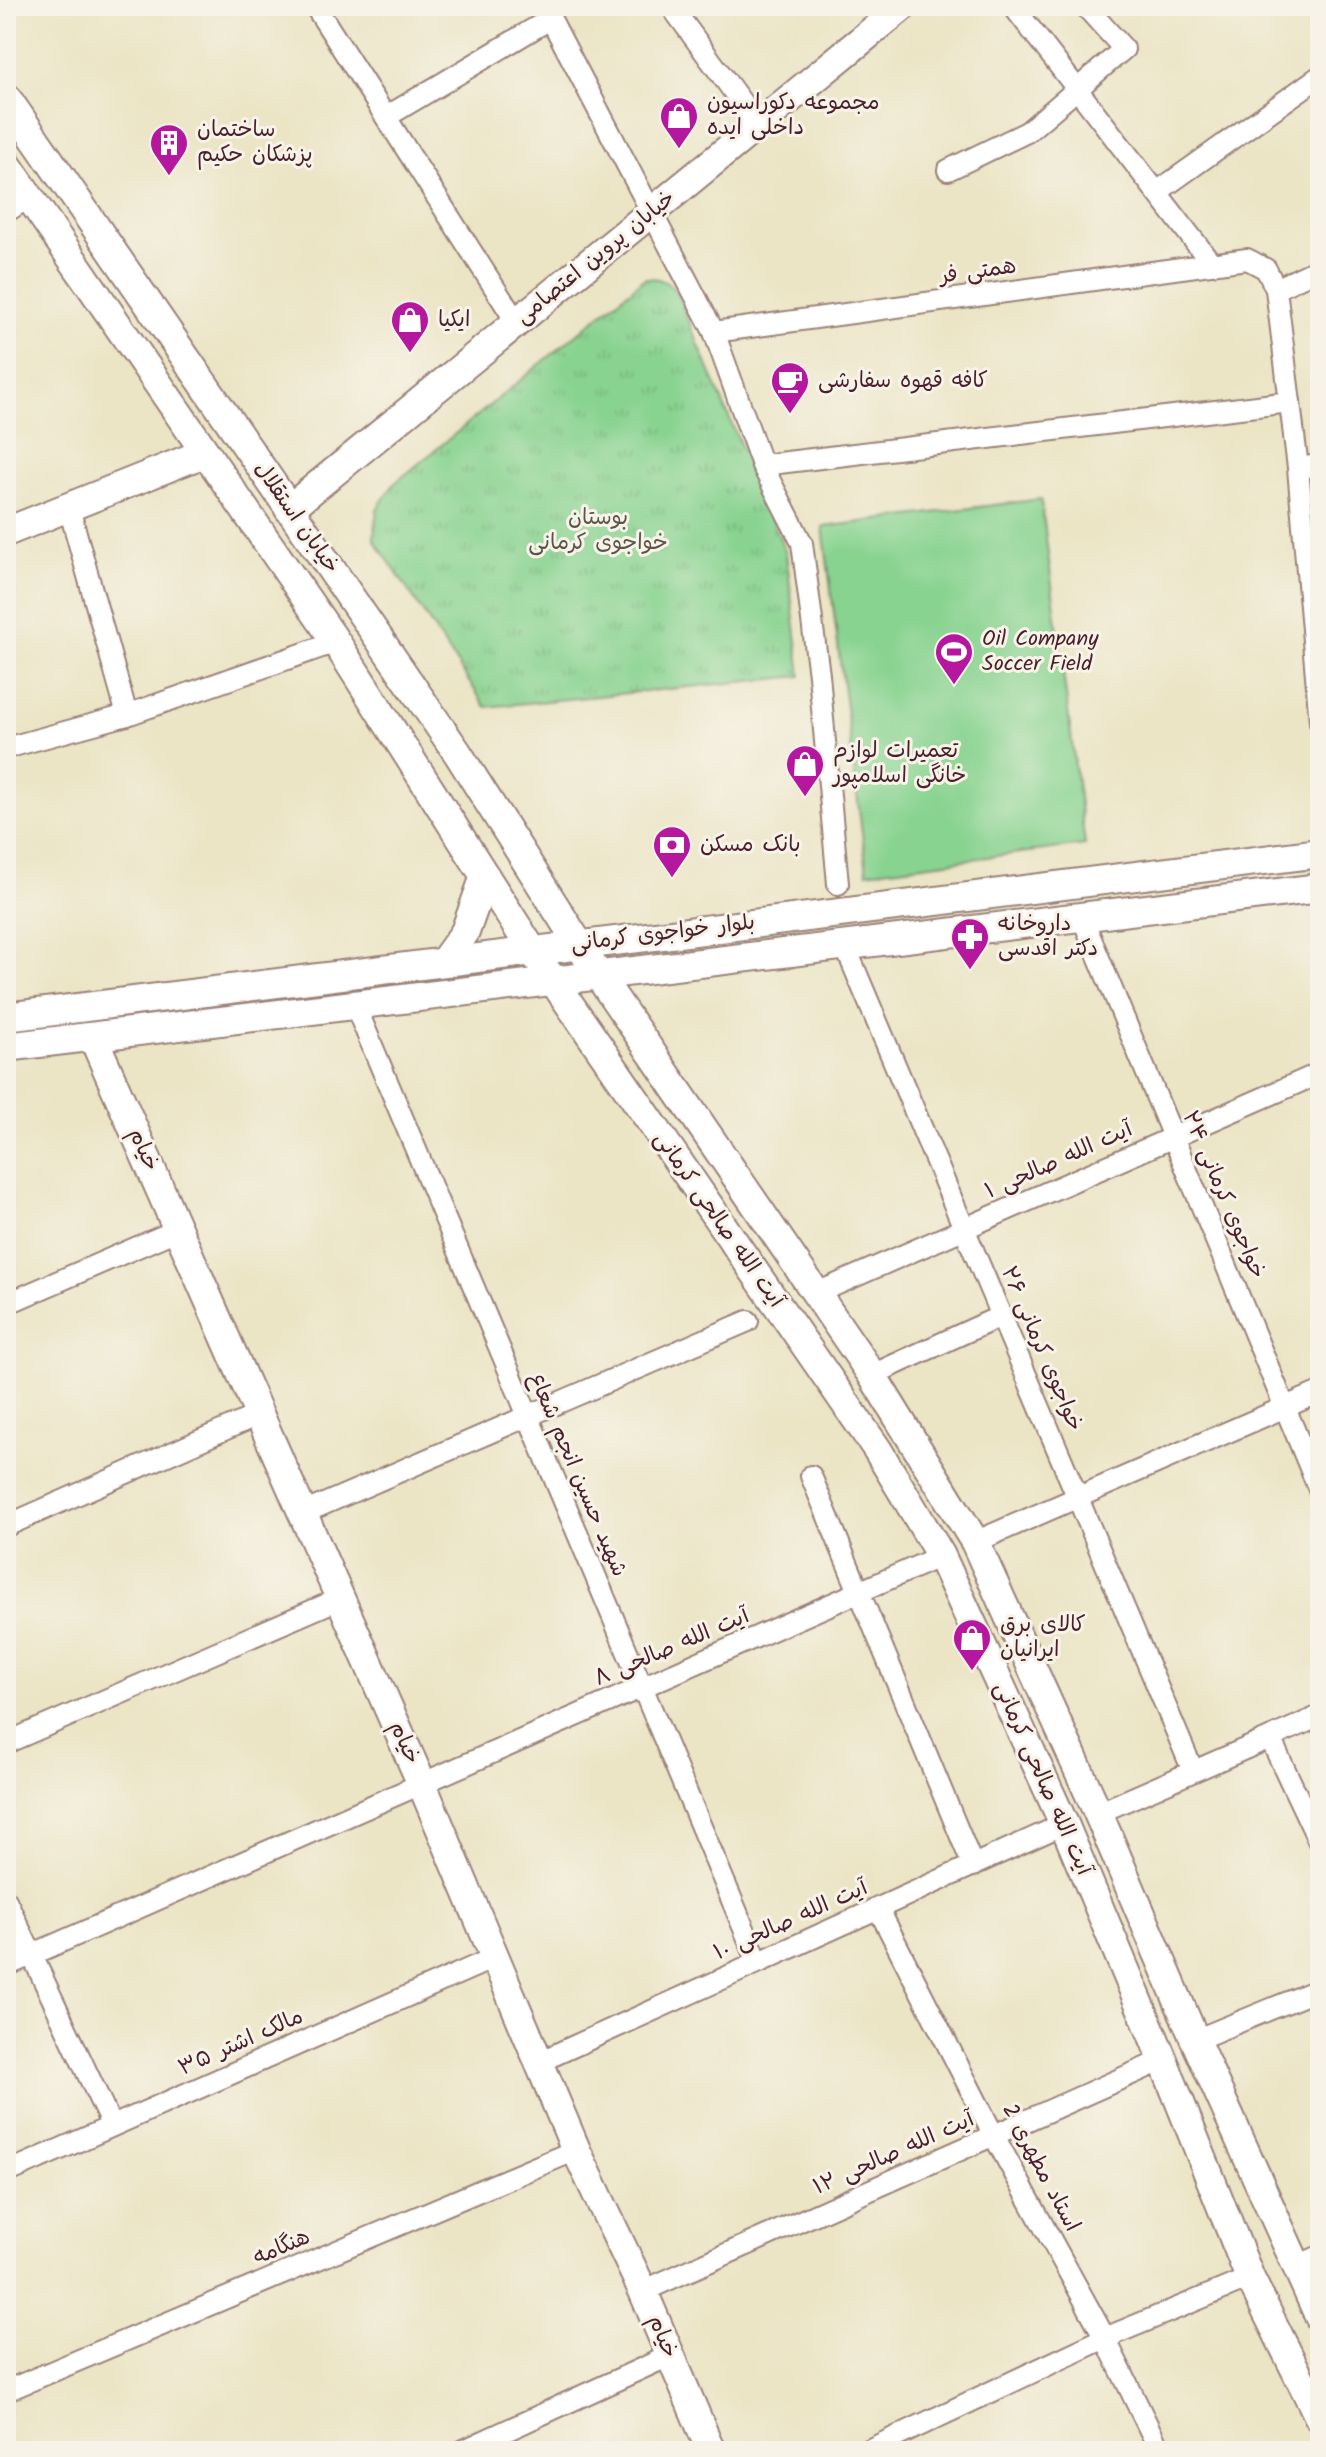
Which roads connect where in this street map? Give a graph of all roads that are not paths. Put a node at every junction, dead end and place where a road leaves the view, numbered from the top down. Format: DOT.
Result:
graph roads {
  1 [pos="315,6"];
  2 [pos="671,6"];
  3 [pos="903,6"];
  4 [pos="1013,6"];
  5 [pos="1085,6"];
  6 [pos="547,12"];
  7 [pos="1320,76"];
  8 [pos="1078,89"];
  9 [pos="6,97"];
  10 [pos="386,117"];
  11 [pos="758,125"];
  12 [pos="6,163"];
  13 [pos="948,170"];
  14 [pos="1157,192"];
  15 [pos="18,204"];
  16 [pos="650,213"];
  17 [pos="1212,264"];
  18 [pos="1320,268"];
  19 [pos="1276,289"];
  20 [pos="517,323"];
  21 [pos="714,332"];
  22 [pos="1290,402"];
  23 [pos="204,453"];
  24 [pos="762,465"];
  25 [pos="1320,465"];
  26 [pos="1298,468"];
  27 [pos="69,508"];
  28 [pos="289,509"];
  29 [pos="6,532"];
  30 [pos="336,642"];
  31 [pos="127,715"];
  32 [pos="1320,722"];
  33 [pos="6,748"];
  34 [pos="457,752"];
  35 [pos="419,773"];
  36 [pos="1320,853"];
  37 [pos="485,876"];
  38 [pos="838,884"];
  39 [pos="1320,888"];
  40 [pos="1082,917"];
  41 [pos="579,944"];
  42 [pos="845,946"];
  43 [pos="532,950"];
  44 [pos="445,960"];
  45 [pos="599,976"];
  46 [pos="553,981"];
  47 [pos="355,1005"];
  48 [pos="6,1017"];
  49 [pos="93,1037"];
  50 [pos="6,1047"];
  51 [pos="1320,1073"];
  52 [pos="1173,1137"];
  53 [pos="760,1211"];
  54 [pos="964,1228"];
  55 [pos="179,1229"];
  56 [pos="728,1231"];
  57 [pos="817,1293"];
  58 [pos="6,1304"];
  59 [pos="1001,1316"];
  60 [pos="748,1321"];
  61 [pos="872,1375"];
  62 [pos="1320,1392"];
  63 [pos="1285,1407"];
  64 [pos="260,1414"];
  65 [pos="526,1415"];
  66 [pos="811,1476"];
  67 [pos="1320,1492"];
  68 [pos="1078,1499"];
  69 [pos="301,1514"];
  70 [pos="6,1526"];
  71 [pos="975,1542"];
  72 [pos="941,1556"];
  73 [pos="862,1593"];
  74 [pos="339,1599"];
  75 [pos="641,1686"];
  76 [pos="1320,1716"];
  77 [pos="1270,1738"];
  78 [pos="6,1743"];
  79 [pos="1193,1771"];
  80 [pos="421,1782"];
  81 [pos="1098,1813"];
  82 [pos="1064,1824"];
  83 [pos="1320,1844"];
  84 [pos="973,1866"];
  85 [pos="6,1900"];
  86 [pos="878,1908"];
  87 [pos="32,1955"];
  88 [pos="496,1957"];
  89 [pos="758,1962"];
  90 [pos="6,1966"];
  91 [pos="1320,1989"];
  92 [pos="1195,2040"];
  93 [pos="1163,2060"];
  94 [pos="539,2062"];
  95 [pos="112,2126"];
  96 [pos="994,2136"];
  97 [pos="576,2150"];
  98 [pos="6,2173"];
  99 [pos="1308,2261"];
  100 [pos="1250,2278"];
  101 [pos="643,2291"];
  102 [pos="1320,2318"];
  103 [pos="1105,2338"];
  104 [pos="669,2356"];
  105 [pos="6,2391"];
  106 [pos="1320,2418"];
  107 [pos="462,2451"];
  108 [pos="711,2451"];
  109 [pos="866,2451"];
  110 [pos="1160,2451"];
  1 -- 10 [label="street"];
  2 -- 11 [label="street"];
  3 -- 11 [label="main road, خیابان پروین اعتصامی"];
  4 -- 8 [label="street"];
  5 -- 8 [label="street"];
  6 -- 10 [label="street"];
  6 -- 16 [label="street"];
  7 -- 14 [label="street"];
  8 -- 13 [label="street"];
  8 -- 14 [label="street"];
  9 -- 28 [label="main road, خیابان استقلال"];
  10 -- 20 [label="street"];
  11 -- 16 [label="main road, خیابان پروین اعتصامی"];
  12 -- 15 [label="main road, خیابان استقلال"];
  14 -- 17 [label="street"];
  15 -- 23 [label="main road, خیابان استقلال"];
  16 -- 20 [label="main road, خیابان پروین اعتصامی"];
  16 -- 21 [label="street"];
  17 -- 19 [label="street, همتی فر"];
  17 -- 21 [label="street, همتی فر"];
  18 -- 19 [label="street"];
  19 -- 22 [label="street"];
  20 -- 28 [label="main road, خیابان پروین اعتصامی"];
  21 -- 24 [label="street"];
  22 -- 24 [label="street"];
  22 -- 26 [label="street"];
  23 -- 27 [label="main road"];
  23 -- 30 [label="main road, خیابان استقلال"];
  24 -- 38 [label="street"];
  25 -- 26 [label="street"];
  26 -- 32 [label="street"];
  27 -- 29 [label="main road"];
  27 -- 31 [label="street"];
  28 -- 34 [label="main road, خیابان استقلال"];
  30 -- 31 [label="street"];
  30 -- 35 [label="main road, خیابان استقلال"];
  31 -- 33 [label="street"];
  34 -- 35 [label="main road"];
  34 -- 41 [label="main road, خیابان استقلال"];
  35 -- 37 [label="main road, خیابان استقلال"];
  36 -- 41 [label="main road, بلوار خواجوی کرمانی"];
  37 -- 43 [label="main road, خیابان استقلال"];
  37 -- 44 [label="main road"];
  39 -- 40 [label="main road, بلوار خواجوی کرمانی"];
  40 -- 42 [label="main road, بلوار خواجوی کرمانی"];
  40 -- 52 [label="street, خواجوی کرمانی ۲۴"];
  41 -- 43 [label="main road, بلوار خواجوی کرمانی"];
  41 -- 45 [label="main road, آیت الله صالحی کرمانی"];
  42 -- 45 [label="main road, بلوار خواجوی کرمانی"];
  42 -- 54 [label="street, خواجوی کرمانی ۲۶"];
  43 -- 44 [label="main road, بلوار خواجوی کرمانی"];
  43 -- 46 [label="main road, آیت الله صالحی کرمانی"];
  44 -- 48 [label="main road, بلوار خواجوی کرمانی"];
  45 -- 46 [label="main road, بلوار خواجوی کرمانی"];
  45 -- 53 [label="main road, آیت الله صالحی کرمانی"];
  46 -- 47 [label="main road, بلوار خواجوی کرمانی"];
  46 -- 56 [label="main road, آیت الله صالحی کرمانی"];
  47 -- 49 [label="main road, بلوار خواجوی کرمانی"];
  47 -- 65 [label="street, شهید حسین انجم شعاع"];
  49 -- 50 [label="main road, بلوار خواجوی کرمانی"];
  49 -- 55 [label="main road, خیام"];
  51 -- 52 [label="street, آیت الله صالحی ۱"];
  52 -- 54 [label="street, آیت الله صالحی ۱"];
  52 -- 63 [label="street, خواجوی کرمانی ۲۴"];
  53 -- 56 [label="main road"];
  53 -- 57 [label="main road, آیت الله صالحی کرمانی"];
  54 -- 57 [label="street, آیت الله صالحی ۱"];
  54 -- 59 [label="street, خواجوی کرمانی ۲۶"];
  55 -- 58 [label="street"];
  55 -- 64 [label="main road, خیام"];
  56 -- 72 [label="main road, آیت الله صالحی کرمانی"];
  57 -- 61 [label="main road, آیت الله صالحی کرمانی"];
  59 -- 61 [label="street"];
  59 -- 68 [label="street, خواجوی کرمانی ۲۶"];
  60 -- 65 [label="street"];
  61 -- 71 [label="main road, آیت الله صالحی کرمانی"];
  62 -- 63 [label="street"];
  63 -- 67 [label="street, خواجوی کرمانی ۲۴"];
  63 -- 68 [label="street"];
  64 -- 69 [label="main road, خیام"];
  64 -- 70 [label="street"];
  65 -- 69 [label="street"];
  65 -- 75 [label="street, شهید حسین انجم شعاع"];
  66 -- 73 [label="street"];
  68 -- 71 [label="street"];
  68 -- 79 [label="street, خواجوی کرمانی ۲۶"];
  69 -- 74 [label="main road, خیام"];
  71 -- 81 [label="main road, آیت الله صالحی کرمانی"];
  72 -- 73 [label="street, آیت الله صالحی ۸"];
  72 -- 82 [label="main road, آیت الله صالحی کرمانی"];
  73 -- 75 [label="street, آیت الله صالحی ۸"];
  73 -- 84 [label="street"];
  74 -- 78 [label="street"];
  74 -- 80 [label="main road, خیام"];
  75 -- 80 [label="street, آیت الله صالحی ۸"];
  75 -- 89 [label="street, شهید حسین انجم شعاع"];
  76 -- 77 [label="street"];
  77 -- 79 [label="street"];
  77 -- 83 [label="street"];
  79 -- 81 [label="street"];
  80 -- 87 [label="street, آیت الله صالحی ۸"];
  80 -- 88 [label="main road, خیام"];
  81 -- 92 [label="main road, آیت الله صالحی کرمانی"];
  82 -- 84 [label="street, آیت الله صالحی ۱۰"];
  82 -- 93 [label="main road, آیت الله صالحی کرمانی"];
  84 -- 86 [label="street, آیت الله صالحی ۱۰"];
  85 -- 87 [label="street"];
  86 -- 89 [label="street, آیت الله صالحی ۱۰"];
  86 -- 96 [label="street, استاد مطهری 2"];
  87 -- 90 [label="street, آیت الله صالحی ۸"];
  87 -- 95 [label="street"];
  88 -- 94 [label="main road, خیام"];
  88 -- 95 [label="street, ۳۵ مالک اشتر"];
  89 -- 94 [label="street, آیت الله صالحی ۱۰"];
  91 -- 92 [label="street"];
  92 -- 99 [label="main road, آیت الله صالحی کرمانی"];
  93 -- 96 [label="street, آیت الله صالحی ۱۲"];
  93 -- 100 [label="main road, آیت الله صالحی کرمانی"];
  94 -- 97 [label="main road, خیام"];
  95 -- 98 [label="street, ۳۵ مالک اشتر"];
  96 -- 101 [label="street, آیت الله صالحی ۱۲"];
  96 -- 103 [label="street, استاد مطهری 2"];
  97 -- 101 [label="main road, خیام"];
  97 -- 105 [label="street, هنگامه"];
  99 -- 102 [label="main road, آیت الله صالحی کرمانی"];
  100 -- 103 [label="street"];
  100 -- 106 [label="main road, آیت الله صالحی کرمانی"];
  101 -- 104 [label="main road, خیام"];
  103 -- 109 [label="street"];
  103 -- 110 [label="street, استاد مطهری 2"];
  104 -- 107 [label="street"];
  104 -- 108 [label="main road, خیام"];
}
